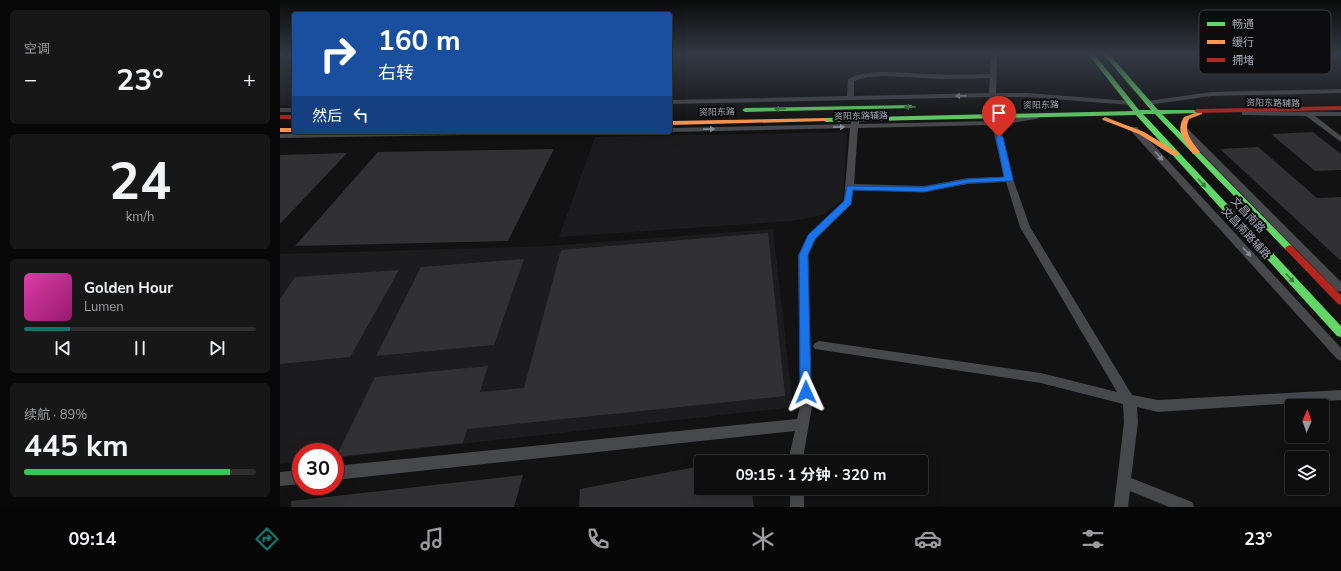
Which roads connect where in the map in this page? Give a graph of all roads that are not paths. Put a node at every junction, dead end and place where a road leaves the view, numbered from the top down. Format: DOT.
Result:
graph roads {
  1 [pos="854,78"];
  2 [pos="993,78"];
  3 [pos="1110,78"];
  4 [pos="1125,78"];
  5 [pos="1341,91"];
  6 [pos="993,95"];
  7 [pos="851,98"];
  8 [pos="1341,99"];
  9 [pos="672,102"];
  10 [pos="1148,102"];
  11 [pos="1130,103"];
  12 [pos="1031,104"];
  13 [pos="922,106"];
  14 [pos="1341,108"];
  15 [pos="280,110"];
  16 [pos="292,110"];
  17 [pos="733,110"];
  18 [pos="994,111"];
  19 [pos="1205,111"];
  20 [pos="1305,111"];
  21 [pos="1158,112"];
  22 [pos="1138,113"];
  23 [pos="1341,114"];
  24 [pos="1052,115"];
  25 [pos="280,117"];
  26 [pos="292,117"];
  27 [pos="672,123"];
  28 [pos="855,123"];
  29 [pos="1133,127"];
  30 [pos="1182,128"];
  31 [pos="280,130"];
  32 [pos="292,130"];
  33 [pos="672,130"];
  34 [pos="346,134"];
  35 [pos="280,136"];
  36 [pos="1341,140"];
  37 [pos="1196,152"];
  38 [pos="1175,153"];
  39 [pos="1009,179"];
  40 [pos="850,187"];
  41 [pos="1341,288"];
  42 [pos="1341,301"];
  43 [pos="1341,333"];
  44 [pos="819,346"];
  45 [pos="1341,356"];
  46 [pos="1341,395"];
  47 [pos="1128,400"];
  48 [pos="803,424"];
  49 [pos="797,455"];
  50 [pos="344,472"];
  51 [pos="292,478"];
  52 [pos="280,479"];
  53 [pos="1124,482"];
  54 [pos="797,495"];
  55 [pos="797,507"];
  56 [pos="1121,507"];
  57 [pos="1187,507"];
  1 -- 7 [label="street"];
  2 -- 6 [label="street"];
  3 -- 11 [label="main road, 文昌南路"];
  4 -- 10 [label="main road, 文昌南路"];
  5 -- 10 [label="street, 资阳东路辅路"];
  6 -- 7 [label="street, 资阳东路辅路, one-way"];
  6 -- 11 [label="street, 资阳东路辅路"];
  6 -- 18 [label="street"];
  7 -- 9 [label="street, 资阳东路辅路"];
  8 -- 10 [label="main road, 资阳东路"];
  10 -- 11 [label="main road, 资阳东路"];
  10 -- 21 [label="main road, 文昌南路"];
  11 -- 12 [label="main road, 资阳东路"];
  11 -- 22 [label="main road, 文昌南路"];
  13 -- 17 [label="main road, 资阳东路, one-way"];
  14 -- 20 [label="main road, 资阳东路"];
  15 -- 16 [label="street"];
  18 -- 24 [label="main road, 资阳东路"];
  18 -- 28 [label="main road, 资阳东路"];
  18 -- 39 [label="street"];
  19 -- 20 [label="main road, 资阳东路"];
  19 -- 21 [label="main road, 资阳东路"];
  19 -- 30 [label="main road"];
  20 -- 23 [label="street, 资阳东路辅路"];
  20 -- 36 [label="street"];
  21 -- 22 [label="main road, 资阳东路"];
  21 -- 37 [label="main road, 文昌南路"];
  22 -- 24 [label="main road, 资阳东路"];
  22 -- 38 [label="main road, 文昌南路"];
  24 -- 29 [label="main road"];
  25 -- 26 [label="main road"];
  27 -- 28 [label="main road, 资阳东路"];
  33 -- 28 [label="street, 资阳东路辅路, one-way"];
  28 -- 40 [label="street"];
  29 -- 38 [label="main road"];
  29 -- 45 [label="street, 文昌南路辅路, one-way"];
  30 -- 37 [label="main road"];
  30 -- 41 [label="street"];
  31 -- 32 [label="main road"];
  34 -- 35 [label="street"];
  37 -- 42 [label="main road, 文昌南路"];
  38 -- 43 [label="main road, 文昌南路, one-way"];
  39 -- 40 [label="street"];
  39 -- 47 [label="street"];
  40 -- 48 [label="street"];
  44 -- 47 [label="street"];
  46 -- 47 [label="street"];
  47 -- 53 [label="street"];
  48 -- 49 [label="street"];
  48 -- 50 [label="street"];
  51 -- 52 [label="street"];
  53 -- 56 [label="street"];
  53 -- 57 [label="street"];
  54 -- 55 [label="street"];
}
